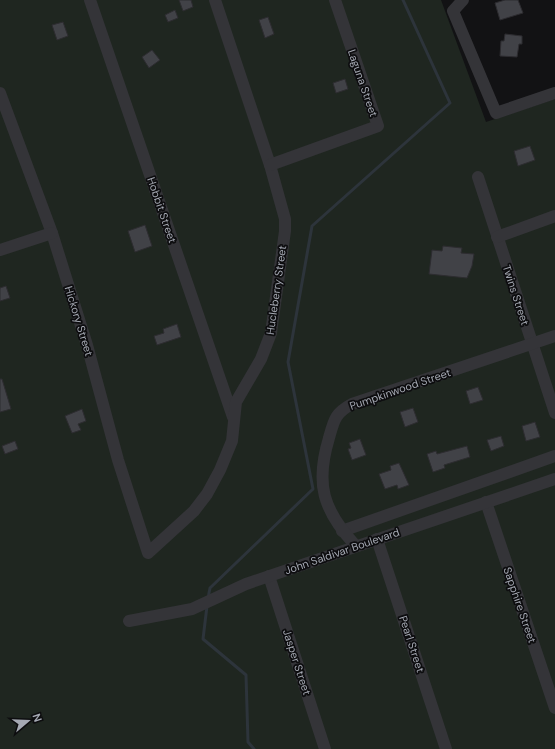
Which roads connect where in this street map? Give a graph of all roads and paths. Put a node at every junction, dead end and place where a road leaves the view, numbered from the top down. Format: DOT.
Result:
graph roads {
  1 [pos="90,0"];
  2 [pos="215,0"];
  3 [pos="335,0"];
  4 [pos="463,0"];
  5 [pos="0,93"];
  6 [pos="555,93"];
  7 [pos="270,165"];
  8 [pos="478,177"];
  9 [pos="555,216"];
  10 [pos="52,233"];
  11 [pos="497,237"];
  12 [pos="0,250"];
  13 [pos="555,336"];
  14 [pos="532,344"];
  15 [pos="555,414"];
  16 [pos="234,420"];
  17 [pos="555,456"];
  18 [pos="555,479"];
  19 [pos="486,502"];
  20 [pos="342,531"];
  21 [pos="377,539"];
  22 [pos="355,545"];
  23 [pos="148,553"];
  24 [pos="269,576"];
  25 [pos="129,621"];
  26 [pos="555,708"];
  27 [pos="325,749"];
  28 [pos="446,749"];
  1 -- 16 [label="street, Hobbit Street"];
  2 -- 7 [label="street, Hucleberry Street"];
  3 -- 7 [label="street, Laguna Street"];
  4 -- 6 [label="street"];
  5 -- 10 [label="street, Hickory Street"];
  7 -- 16 [label="street, Hucleberry Street"];
  8 -- 11 [label="street, Twins Street"];
  9 -- 11 [label="street"];
  10 -- 12 [label="street"];
  10 -- 23 [label="street, Hickory Street"];
  11 -- 14 [label="street, Twins Street"];
  13 -- 14 [label="street, Pumpkinwood Street"];
  14 -- 15 [label="street, Twins Street"];
  14 -- 20 [label="street, Pumpkinwood Street"];
  16 -- 23 [label="street, Hucleberry Street"];
  17 -- 20 [label="street, John Saldivar Boulevard"];
  18 -- 19 [label="street, John Saldivar Boulevard"];
  19 -- 21 [label="street, John Saldivar Boulevard"];
  19 -- 26 [label="street, Sapphire Street"];
  20 -- 22 [label="street, Pumpkinwood Street"];
  21 -- 22 [label="street, John Saldivar Boulevard"];
  21 -- 28 [label="street, Pearl Street"];
  22 -- 24 [label="street, John Saldivar Boulevard"];
  24 -- 25 [label="street, John Saldivar Boulevard"];
  24 -- 27 [label="street, Jasper Street"];
}
